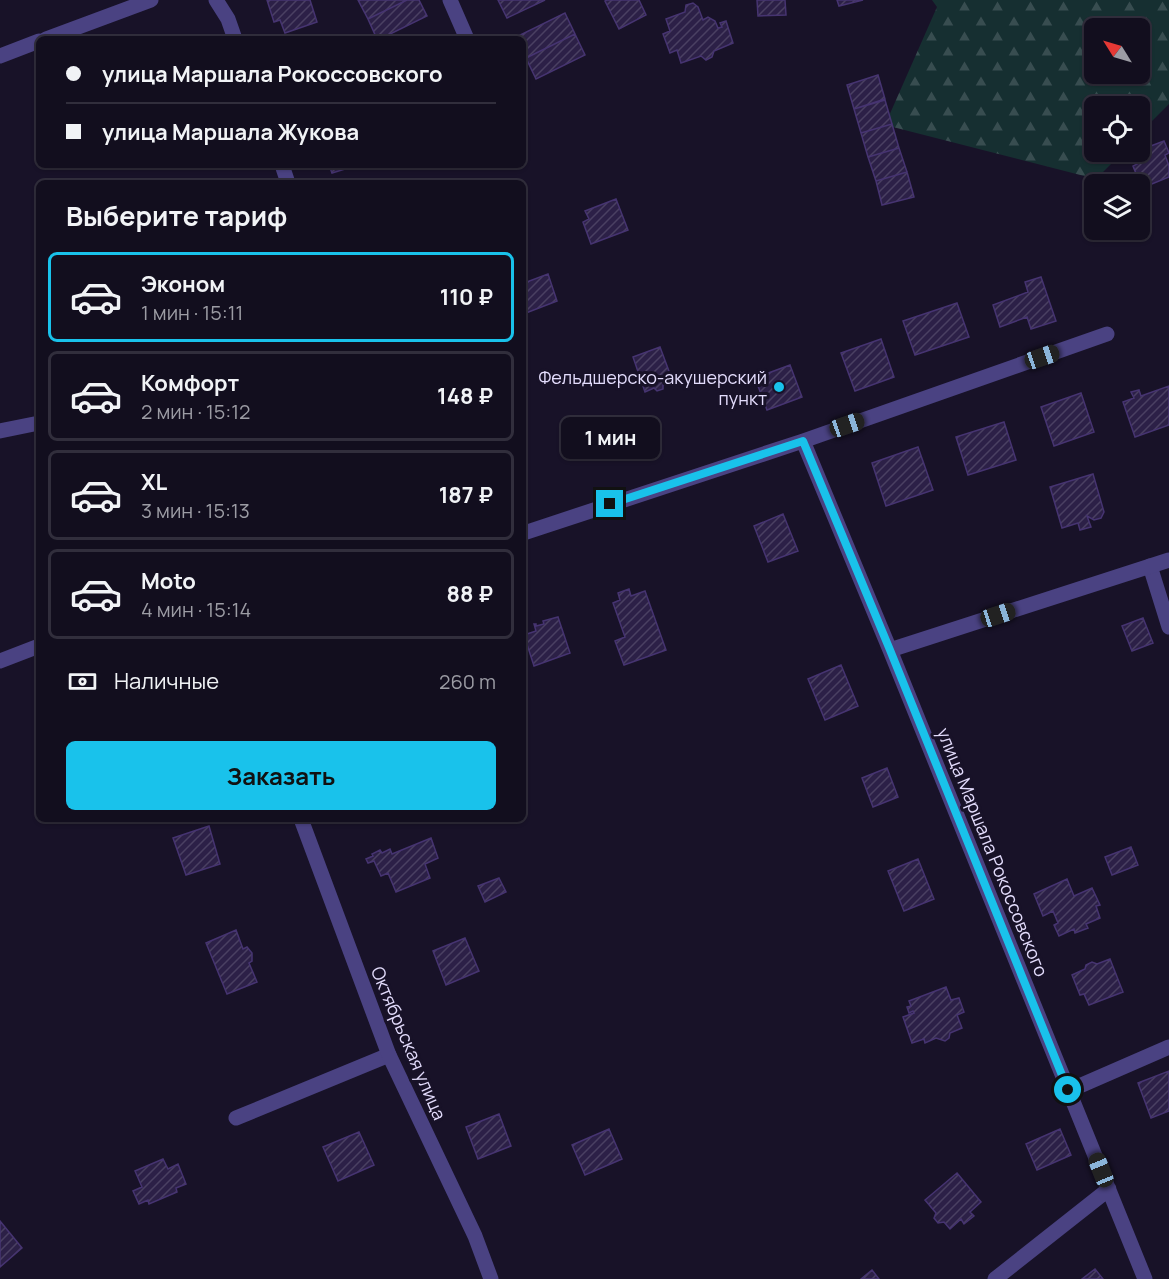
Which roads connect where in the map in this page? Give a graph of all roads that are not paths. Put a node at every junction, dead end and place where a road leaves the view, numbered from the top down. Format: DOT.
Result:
graph roads {
  1 [pos="151,0"];
  2 [pos="216,0"];
  3 [pos="450,0"];
  4 [pos="54,36"];
  5 [pos="234,36"];
  6 [pos="466,36"];
  7 [pos="36,42"];
  8 [pos="0,56"];
  9 [pos="1107,334"];
  10 [pos="36,424"];
  11 [pos="0,431"];
  12 [pos="803,441"];
  13 [pos="526,532"];
  14 [pos="1169,560"];
  15 [pos="1150,566"];
  16 [pos="1169,627"];
  17 [pos="36,647"];
  18 [pos="890,650"];
  19 [pos="0,661"];
  20 [pos="302,822"];
  21 [pos="1169,1047"];
  22 [pos="389,1055"];
  23 [pos="1068,1090"];
  24 [pos="236,1118"];
  25 [pos="1109,1189"];
  26 [pos="491,1279"];
  27 [pos="995,1279"];
  28 [pos="1145,1279"];
  1 -- 4 [label="street"];
  2 -- 5 [label="street"];
  3 -- 6 [label="street"];
  7 -- 8 [label="street"];
  9 -- 12 [label="street"];
  10 -- 11 [label="street"];
  12 -- 13 [label="street"];
  12 -- 18 [label="street, улица Маршала Рокоссовского"];
  14 -- 15 [label="street"];
  15 -- 16 [label="street"];
  15 -- 18 [label="street"];
  17 -- 19 [label="street"];
  18 -- 23 [label="street, улица Маршала Рокоссовского"];
  20 -- 22 [label="street, Октябрьская улица"];
  21 -- 23 [label="street"];
  22 -- 24 [label="street"];
  22 -- 26 [label="street, Октябрьская улица"];
  23 -- 25 [label="street, улица Маршала Рокоссовского"];
  25 -- 27 [label="street"];
  25 -- 28 [label="street, улица Маршала Рокоссовского"];
}
